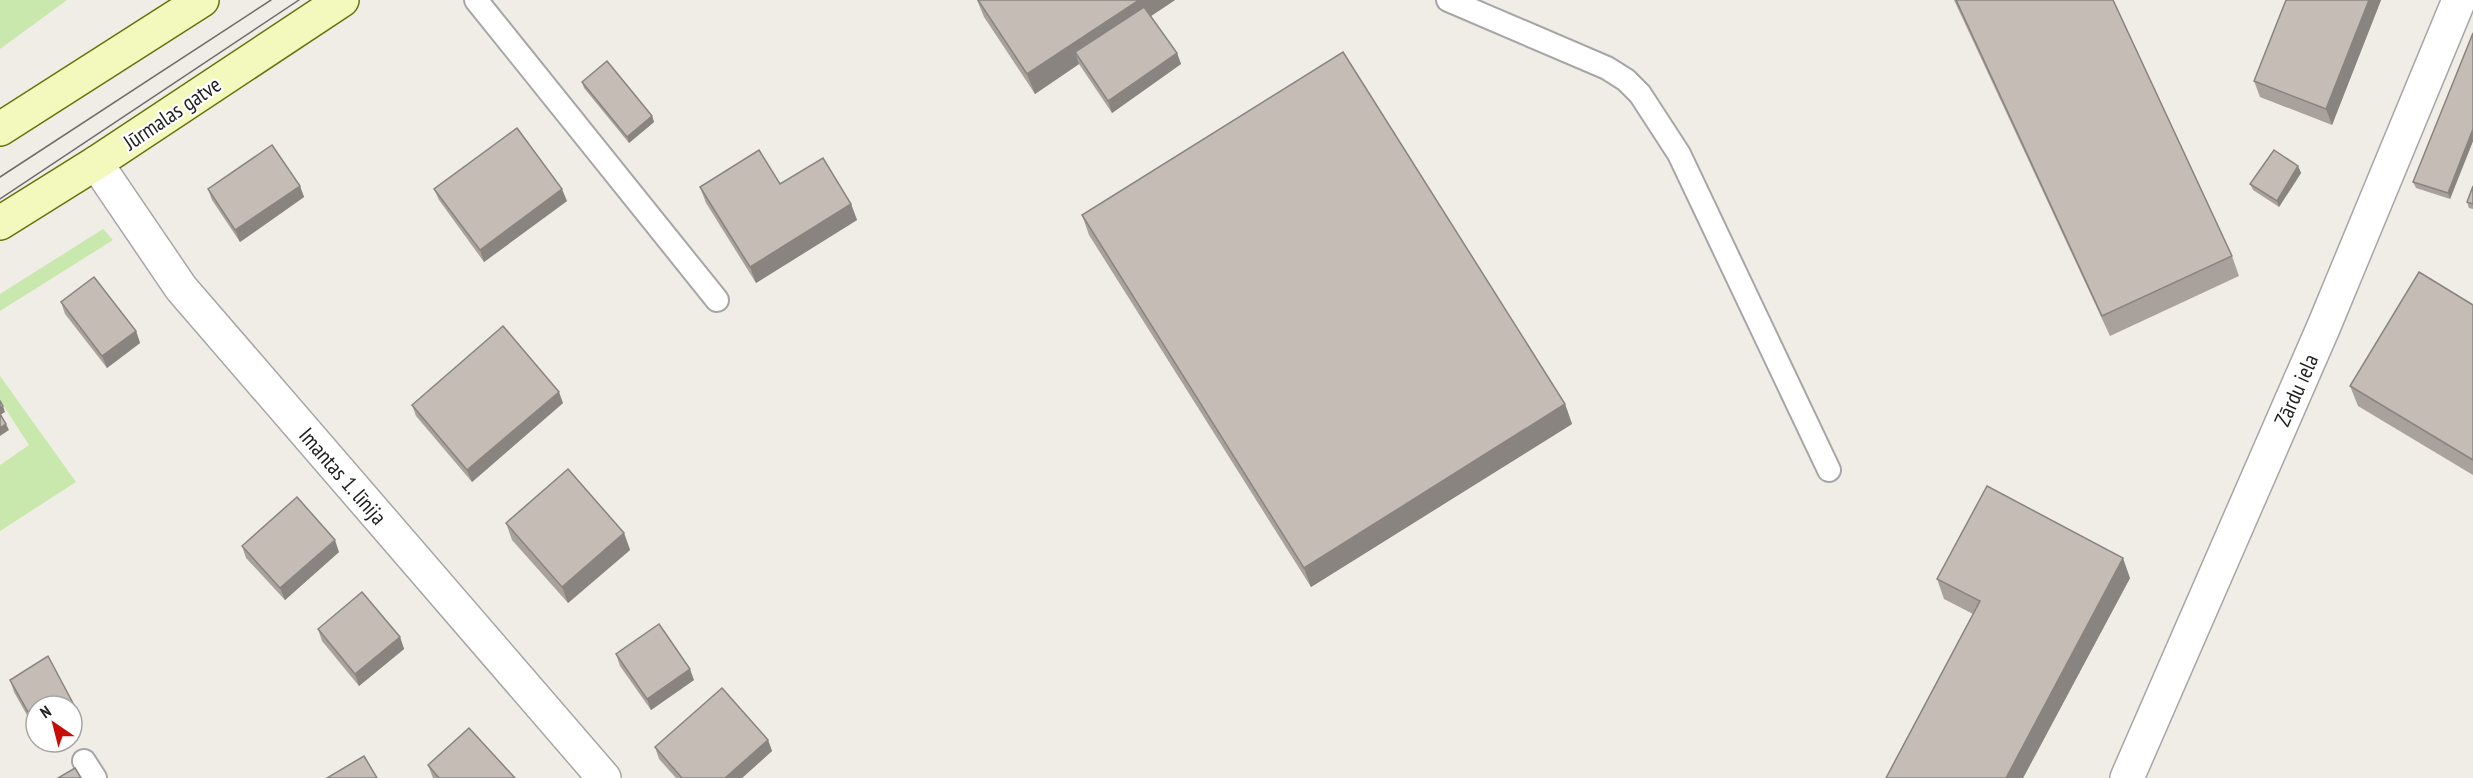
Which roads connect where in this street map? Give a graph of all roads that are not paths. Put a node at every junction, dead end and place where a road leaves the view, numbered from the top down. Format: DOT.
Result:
graph roads {
  1 [pos="202,0"];
  2 [pos="342,0"];
  3 [pos="476,0"];
  4 [pos="1448,0"];
  5 [pos="2459,0"];
  6 [pos="0,129"];
  7 [pos="96,163"];
  8 [pos="0,223"];
  9 [pos="717,300"];
  10 [pos="1829,470"];
  11 [pos="604,778"];
  12 [pos="2127,778"];
  1 -- 6 [label="main road"];
  2 -- 7 [label="main road, Jūrmalas gatve"];
  3 -- 9 [label="lane"];
  4 -- 10 [label="lane"];
  5 -- 12 [label="street, Zārdu iela"];
  7 -- 8 [label="main road, Jūrmalas gatve"];
  7 -- 11 [label="street, Imantas 1. līnija"];
}
